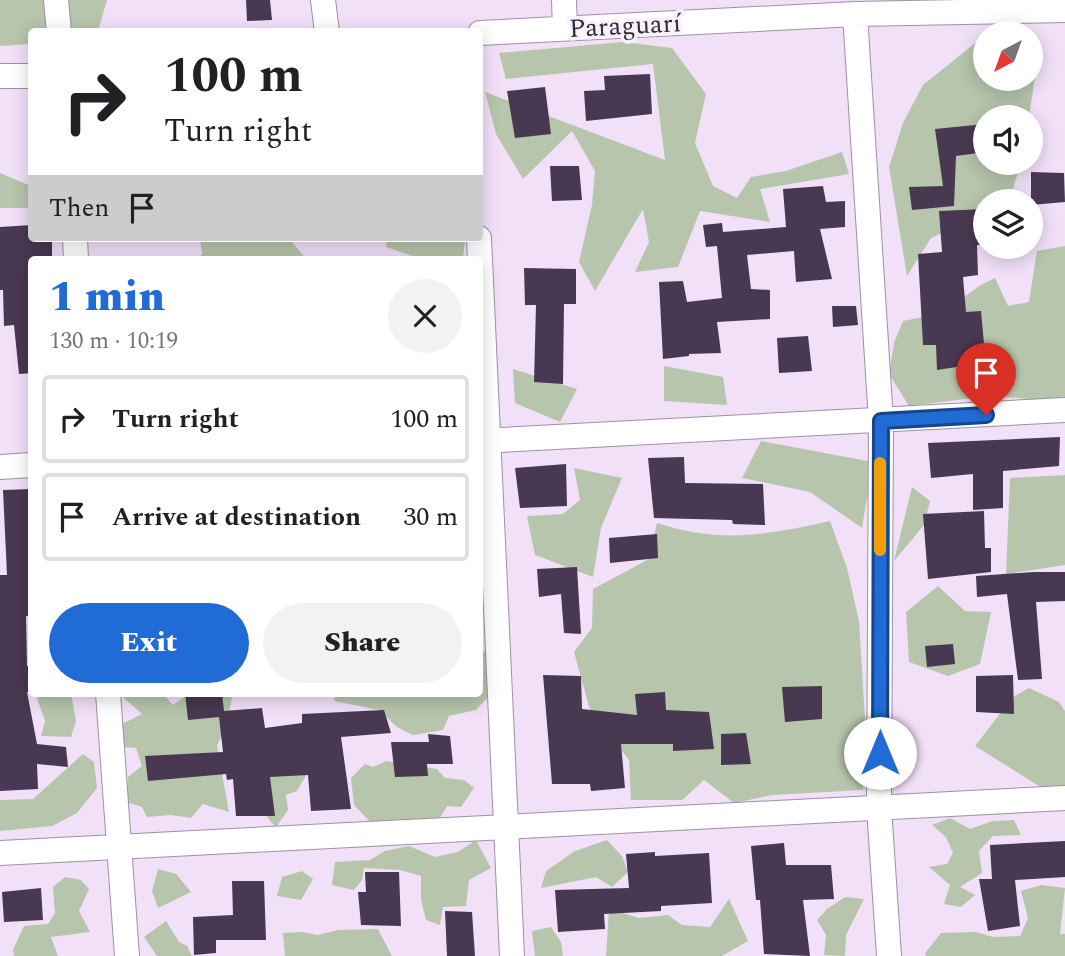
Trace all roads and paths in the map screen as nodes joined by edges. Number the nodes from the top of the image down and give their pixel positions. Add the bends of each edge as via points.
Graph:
1 (56, 0) edge
2 (323, 0) edge
3 (564, 0) edge
4 (826, 8) edge
5 (1065, 10) edge
6 (855, 14) junction
7 (59, 28) edge
8 (326, 28) edge
9 (565, 28) junction
10 (483, 33) edge
11 (0, 76) edge
12 (28, 76) edge
13 (483, 400) edge
14 (1065, 410) edge
15 (881, 421) junction
16 (484, 441) edge
17 (28, 465) edge
18 (0, 467) edge
19 (108, 697) edge
20 (1065, 798) edge
21 (879, 808) junction
22 (506, 827) junction
23 (119, 847) junction
24 (0, 853) edge
25 (127, 956) edge
26 (512, 956) edge
27 (889, 956) edge

1 - 7 street
2 - 8 street
3 - 9 street
4 - 6 street, Paraguarí
4 - 9 street, Paraguarí
5 - 6 street, Paraguarí
6 - 15 street
9 - 10 street, Paraguarí
11 - 12 street
13 - 16 street
14 - 15 street
15 - 16 street
15 - 21 street
16 - 22 street
17 - 18 street
19 - 23 street
20 - 21 street
21 - 22 street
21 - 27 street
22 - 23 street
22 - 26 street
23 - 24 street
23 - 25 street

